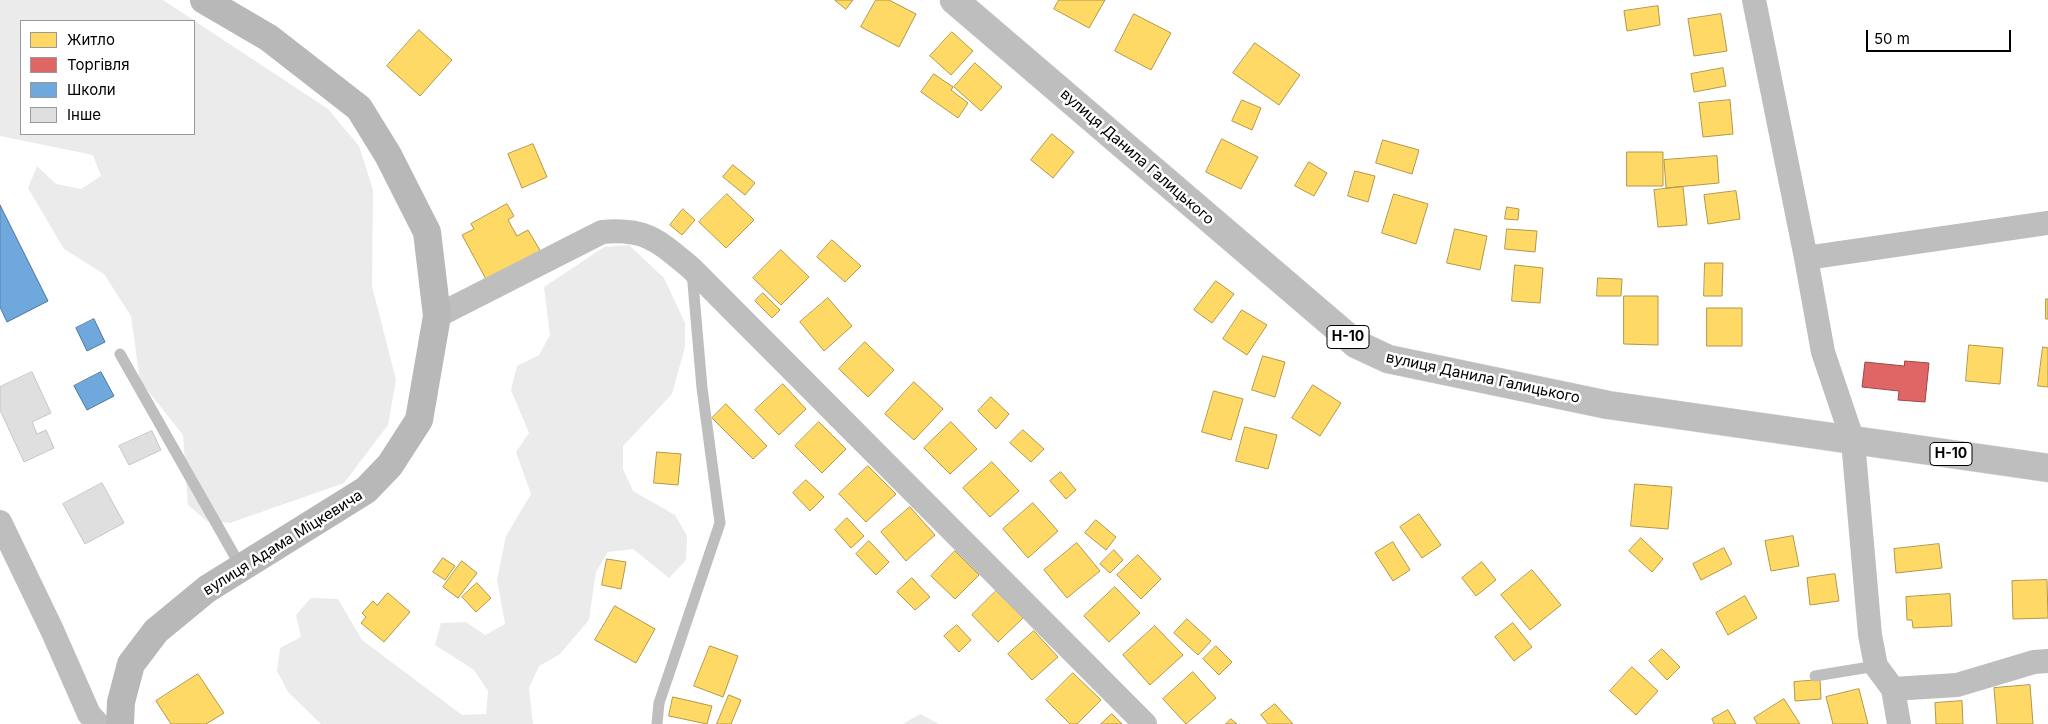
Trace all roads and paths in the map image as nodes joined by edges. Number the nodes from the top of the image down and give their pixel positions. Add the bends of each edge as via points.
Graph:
1 (204, 0) edge
2 (954, 0) edge
3 (1754, 0) edge
4 (2048, 223) edge
5 (1806, 258) junction
6 (691, 268) junction
7 (436, 316) junction
8 (120, 354) dead end
9 (1853, 441) junction
10 (2048, 468) edge
11 (0, 522) edge
12 (241, 567) junction
13 (2048, 661) edge
14 (1876, 666) junction
15 (1815, 676) dead end
16 (1892, 689) junction
17 (98, 724) edge
18 (120, 724) edge
19 (657, 724) edge
20 (1145, 724) edge
21 (1900, 724) edge

1 - 7 street, вулиця Адама Міцкевича via 269,38 359,108 388,155 427,232
2 - 9 main road, вулиця Данила Галицького / Н-10 via 1356,344 1388,359 1608,405
3 - 5 street
4 - 5 street
5 - 9 street via 1823,352
6 - 7 street via 653,238 625,230 602,232
6 - 19 lane via 702,388 720,523 659,703
6 - 20 street
7 - 12 street, вулиця Адама Міцкевича via 419,420 390,465 366,490
8 - 12 lane
9 - 10 main road, вулиця Данила Галицького / Н-10
9 - 14 street via 1870,635
11 - 17 street via 89,714
12 - 18 street, вулиця Адама Міцкевича via 207,589 156,631 131,664 121,702
13 - 16 street via 2034,662 1957,685
14 - 15 lane
14 - 16 street
16 - 21 street

